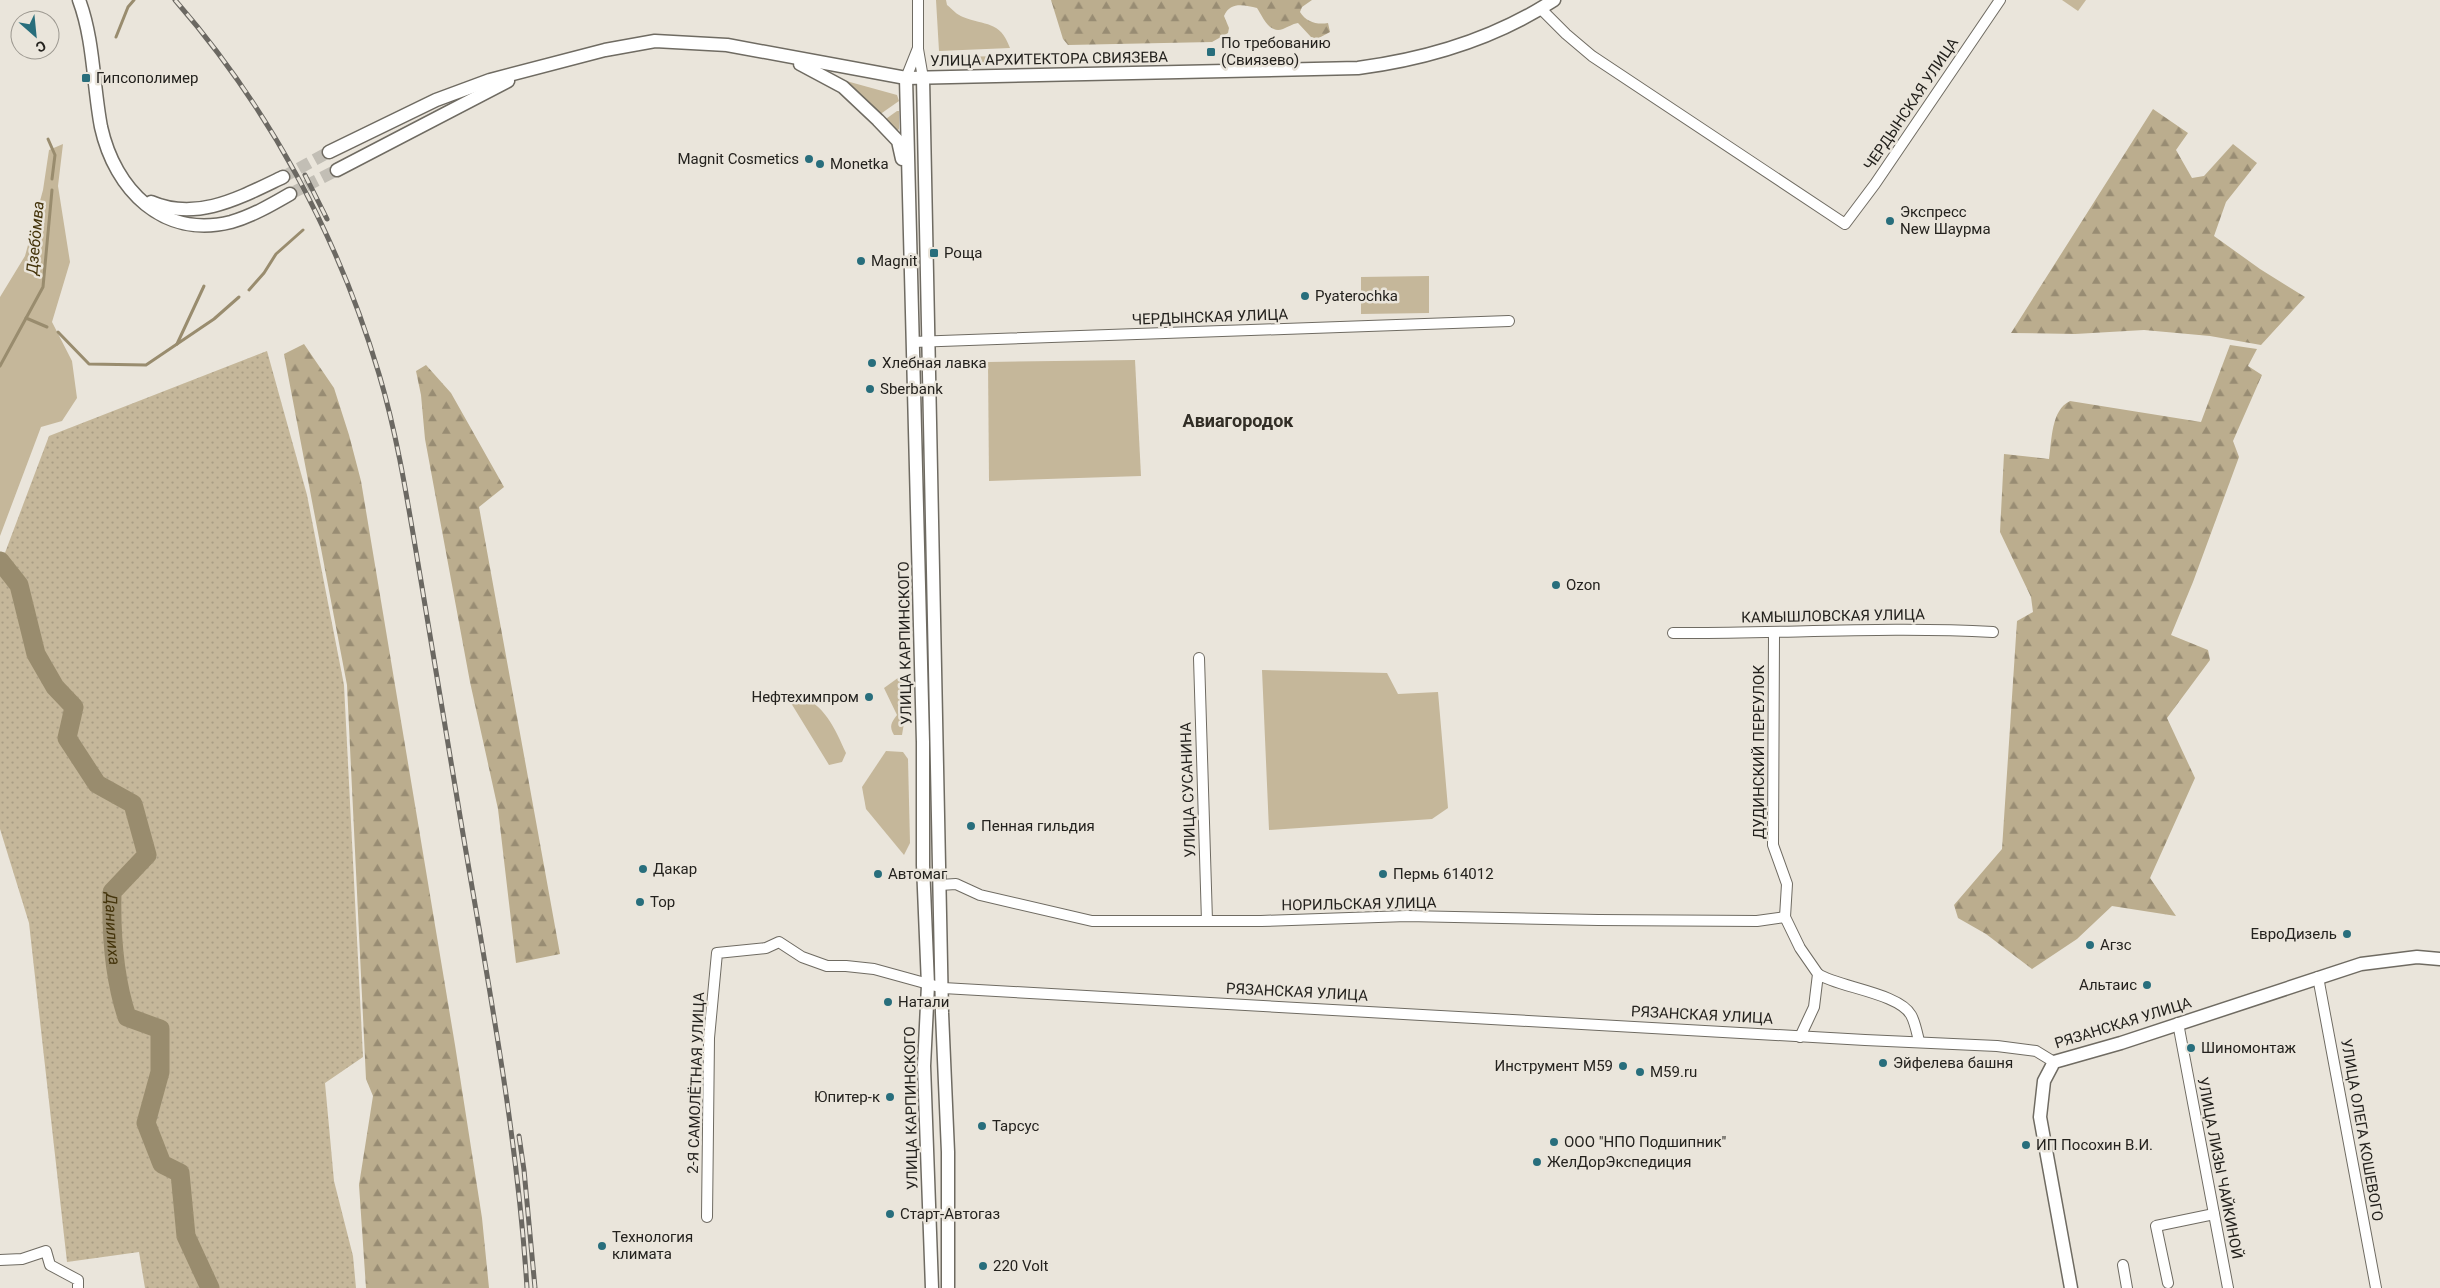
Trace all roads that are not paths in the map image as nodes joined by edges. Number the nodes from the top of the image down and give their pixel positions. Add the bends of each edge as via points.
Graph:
1 (79, 0) edge
2 (918, 0) edge
3 (1554, 0) edge
4 (2000, 0) edge
5 (1541, 9) junction
6 (918, 48) junction
7 (776, 55) junction
8 (537, 67) junction
9 (906, 78) junction
10 (923, 78) junction
11 (329, 152) tunnel mouth
12 (337, 170) tunnel mouth
13 (283, 177) tunnel mouth
14 (128, 187) junction
15 (290, 194) tunnel mouth
16 (909, 195) junction
17 (1509, 321) dead end
18 (913, 342) junction
19 (929, 342) junction
20 (920, 608) junction
21 (934, 609) junction
22 (1993, 632) dead end
23 (1673, 633) dead end
24 (1774, 634) junction
25 (921, 649) junction
26 (935, 650) junction
27 (1199, 658) dead end
28 (940, 885) junction
29 (1785, 917) junction
30 (1207, 921) junction
31 (779, 942) joint
32 (2440, 959) edge
33 (1818, 974) junction
34 (2318, 977) junction
35 (928, 985) junction
36 (943, 988) junction
37 (2178, 1023) junction
38 (1800, 1037) junction
39 (1920, 1041) junction
40 (2054, 1062) junction
41 (948, 1165) junction
42 (928, 1167) junction
43 (2214, 1214) junction
44 (707, 1217) dead end
45 (0, 1260) edge
46 (2123, 1265) dead end
47 (2168, 1283) dead end
48 (78, 1288) edge
49 (932, 1288) edge
50 (948, 1288) edge
51 (2071, 1288) edge
52 (2127, 1288) edge
53 (2228, 1288) edge
54 (2376, 1288) edge

1 - 14 main road via 89,37 108,153
2 - 6 street, УЛИЦА КАРПИНСКОГО
3 - 5 main road, УЛИЦА АРХИТЕКТОРА СВИЯЗЕВА
4 - 5 street, ЧЕРДЫНСКАЯ УЛИЦА via 1845,224 1592,56
5 - 10 main road, УЛИЦА АРХИТЕКТОРА СВИЯЗЕВА via 1421,58 1366,67
6 - 9 street, УЛИЦА КАРПИНСКОГО
6 - 10 street
7 - 8 main road, УЛИЦА АРХИТЕКТОРА СВИЯЗЕВА via 713,43 655,41
7 - 9 main road, УЛИЦА АРХИТЕКТОРА СВИЯЗЕВА
7 - 16 main road via 843,87 893,134 900,148
8 - 11 main road, УЛИЦА АРХИТЕКТОРА СВИЯЗЕВА via 457,92
8 - 12 main road, УЛИЦА АРХИТЕКТОРА СВИЯЗЕВА
9 - 10 main road, УЛИЦА АРХИТЕКТОРА СВИЯЗЕВА
9 - 16 main road, УЛИЦА КАРПИНСКОГО
10 - 19 main road, УЛИЦА КАРПИНСКОГО
13 - 14 main road via 224,204 190,210 162,206
14 - 15 main road via 147,206 168,218 207,225 242,218
16 - 18 main road, УЛИЦА КАРПИНСКОГО
17 - 19 street, ЧЕРДЫНСКАЯ УЛИЦА
18 - 19 street, ЧЕРДЫНСКАЯ УЛИЦА
18 - 20 main road, УЛИЦА КАРПИНСКОГО
19 - 21 main road, УЛИЦА КАРПИНСКОГО
20 - 21 main road via 924,612
20 - 25 main road, УЛИЦА КАРПИНСКОГО
21 - 26 main road, УЛИЦА КАРПИНСКОГО
22 - 24 street, КАМЫШЛОВСКАЯ УЛИЦА via 1945,629
23 - 24 street, КАМЫШЛОВСКАЯ УЛИЦА
24 - 29 street, ДУДИНСКИЙ ПЕРЕУЛОК via 1773,845 1788,884
25 - 26 main road via 928,643
25 - 35 main road, УЛИЦА КАРПИНСКОГО
26 - 28 main road, УЛИЦА КАРПИНСКОГО
27 - 30 street, УЛИЦА СУСАНИНА
28 - 30 street, НОРИЛЬСКАЯ УЛИЦА via 956,884 980,894 1092,921
28 - 36 main road, УЛИЦА КАРПИНСКОГО
29 - 30 street, НОРИЛЬСКАЯ УЛИЦА via 1757,921 1407,916
29 - 33 street via 1800,948
31 - 35 street, РЯЗАНСКАЯ УЛИЦА via 802,957 827,966 874,969
31 - 44 street, 2-Я САМОЛЁТНАЯ УЛИЦА via 766,948 717,953 709,1038
32 - 34 main road, РЯЗАНСКАЯ УЛИЦА via 2389,959
33 - 38 street via 1814,1007
33 - 39 street via 1891,1001 1911,1013
34 - 37 main road, РЯЗАНСКАЯ УЛИЦА
34 - 54 street, УЛИЦА ОЛЕГА КОШЕВОГО
35 - 36 street, РЯЗАНСКАЯ УЛИЦА
35 - 42 main road, УЛИЦА КАРПИНСКОГО via 924,1066
36 - 38 street, РЯЗАНСКАЯ УЛИЦА
36 - 41 main road, УЛИЦА КАРПИНСКОГО
37 - 40 main road, РЯЗАНСКАЯ УЛИЦА
37 - 43 street, УЛИЦА ЛИЗЫ ЧАЙКИНОЙ
38 - 39 street, РЯЗАНСКАЯ УЛИЦА
39 - 40 street, РЯЗАНСКАЯ УЛИЦА via 2036,1051
40 - 51 main road via 2044,1081 2040,1117
41 - 42 main road via 938,1154 932,1157
41 - 50 main road, УЛИЦА КАРПИНСКОГО
42 - 49 main road, УЛИЦА КАРПИНСКОГО
43 - 47 street via 2156,1226
43 - 53 street, УЛИЦА ЛИЗЫ ЧАЙКИНОЙ
45 - 48 street via 22,1259 46,1251 50,1265 78,1280
46 - 52 street

